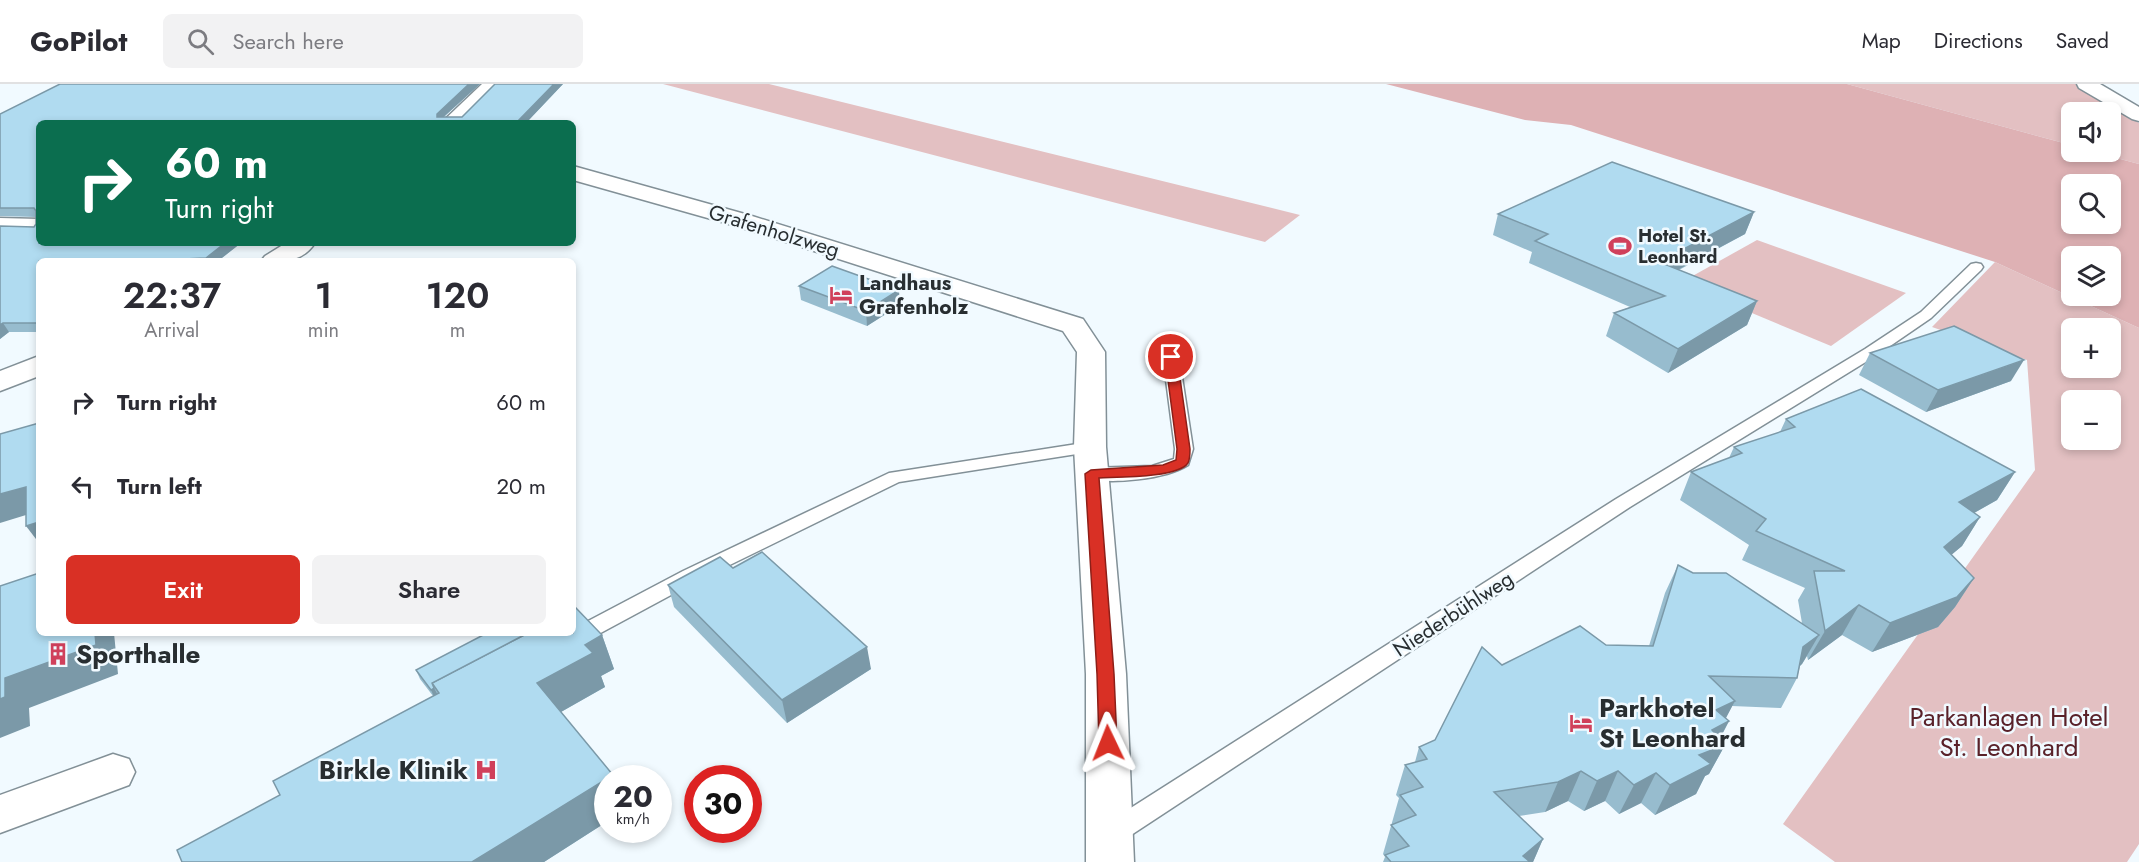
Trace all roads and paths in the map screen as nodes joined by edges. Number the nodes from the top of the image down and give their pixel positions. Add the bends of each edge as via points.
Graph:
1 (493, 84) edge
2 (2086, 84) edge
3 (2139, 115) edge
4 (454, 120) edge
5 (576, 174) edge
6 (0, 225) edge
7 (36, 226) edge
8 (298, 246) edge
9 (279, 258) edge
10 (1976, 267) dead end
11 (1171, 357) dead end
12 (36, 366) edge
13 (0, 382) edge
14 (1091, 461) junction
15 (553, 649) edge
16 (113, 772) dead end
17 (0, 814) edge
18 (1111, 848) edge

1 - 4 street
2 - 3 street
5 - 14 street, Grafenholzweg via 744,221 1073,325 1091,352
6 - 7 street
8 - 9 street
10 - 18 lane, Niederbühlweg via 1926,315 1623,503
11 - 14 lane via 1184,449 1182,461 1163,470
12 - 13 street
14 - 15 lane via 895,477 690,576
14 - 18 street, Grafenholzweg via 1106,674
16 - 17 street

